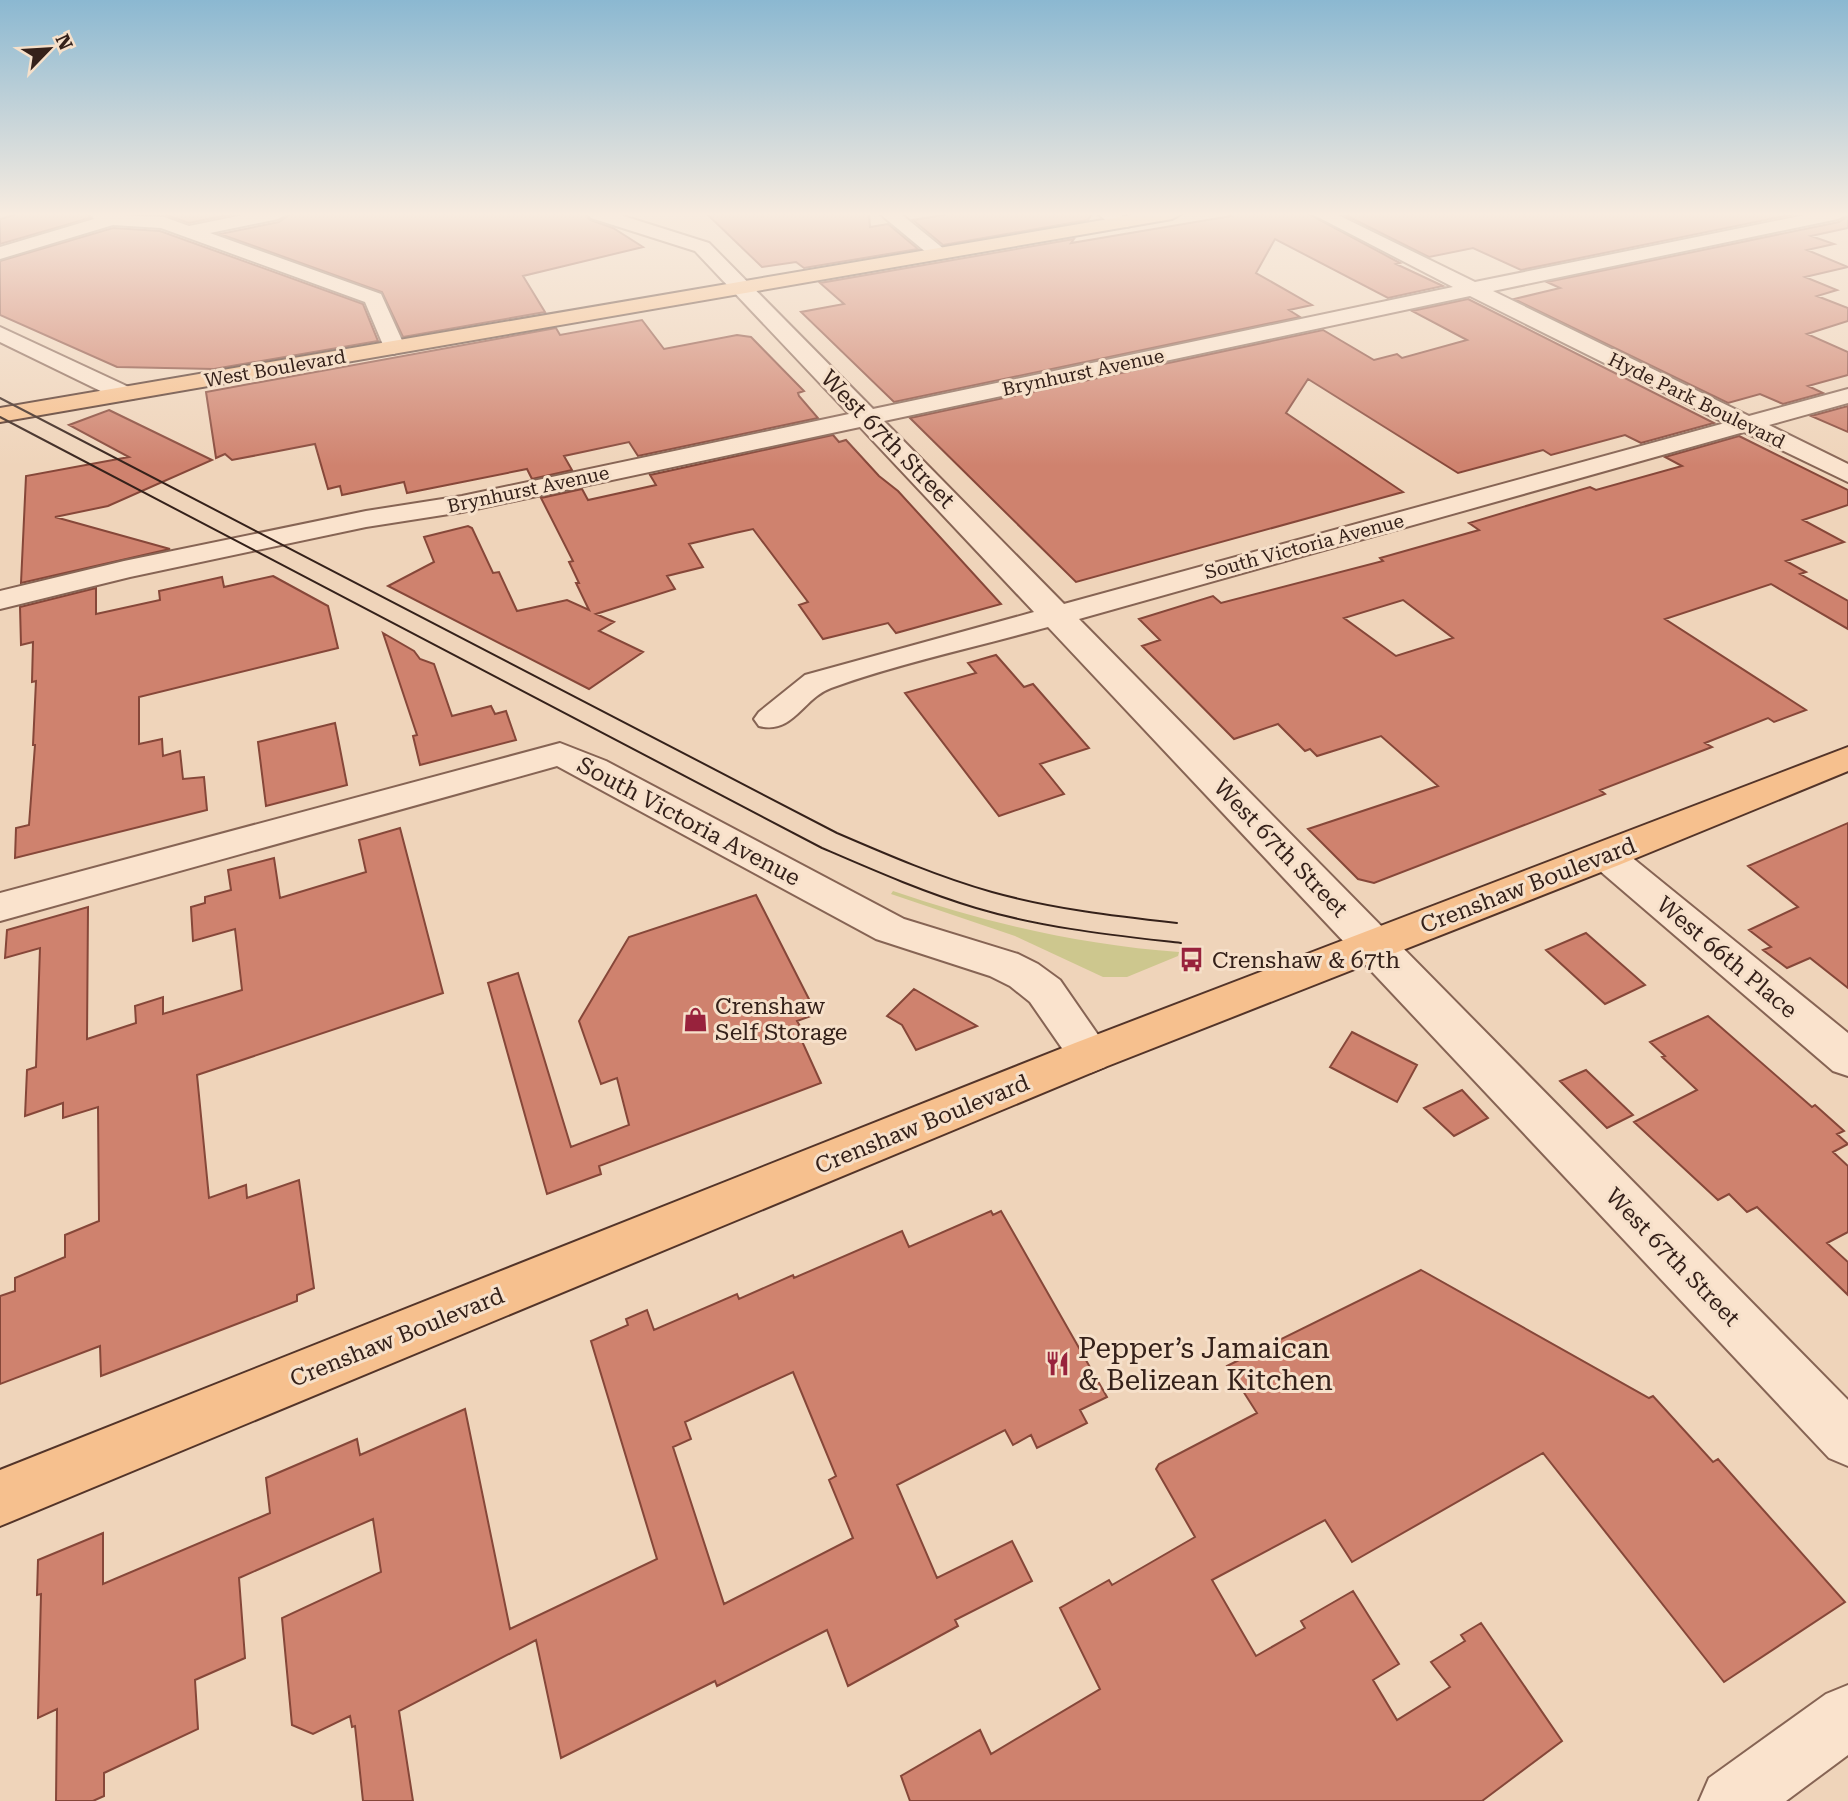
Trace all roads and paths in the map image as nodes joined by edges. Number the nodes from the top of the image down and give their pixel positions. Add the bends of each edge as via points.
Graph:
1 (371, 298) edge
2 (684, 298) edge
3 (753, 298) edge
4 (1430, 298) edge
5 (1490, 298) edge
6 (0, 334) edge
7 (394, 347) junction
8 (125, 394) junction
9 (1848, 396) edge
10 (0, 415) edge
11 (867, 418) junction
12 (1746, 424) junction
13 (1848, 474) edge
14 (0, 600) edge
15 (1057, 614) junction
16 (771, 719) dead end
17 (1848, 758) edge
18 (1606, 856) junction
19 (0, 907) edge
20 (1374, 945) junction
21 (1090, 1055) junction
22 (1848, 1058) edge
23 (1848, 1439) edge
24 (0, 1498) edge
25 (1848, 1716) edge
26 (1732, 1801) edge

1 - 7 street
2 - 7 main road, West Boulevard
3 - 11 street, West 67th Street
4 - 11 street, Brynhurst Avenue
5 - 12 street, Hyde Park Boulevard
6 - 8 street
7 - 8 main road, West Boulevard
8 - 10 main road, West Boulevard
9 - 12 street, South Victoria Avenue
11 - 14 street, Brynhurst Avenue via 122,580 85,582
11 - 15 street, West 67th Street
12 - 13 street, Hyde Park Boulevard
12 - 15 street, South Victoria Avenue
15 - 16 street, South Victoria Avenue via 816,682
15 - 20 street, West 67th Street
17 - 18 main road, Crenshaw Boulevard
18 - 20 main road, Crenshaw Boulevard
18 - 22 street, West 66th Place
19 - 21 street, South Victoria Avenue via 560,754 890,929 1024,975 1045,991
20 - 21 main road, Crenshaw Boulevard
20 - 23 street, West 67th Street
21 - 24 main road, Crenshaw Boulevard
25 - 26 street

